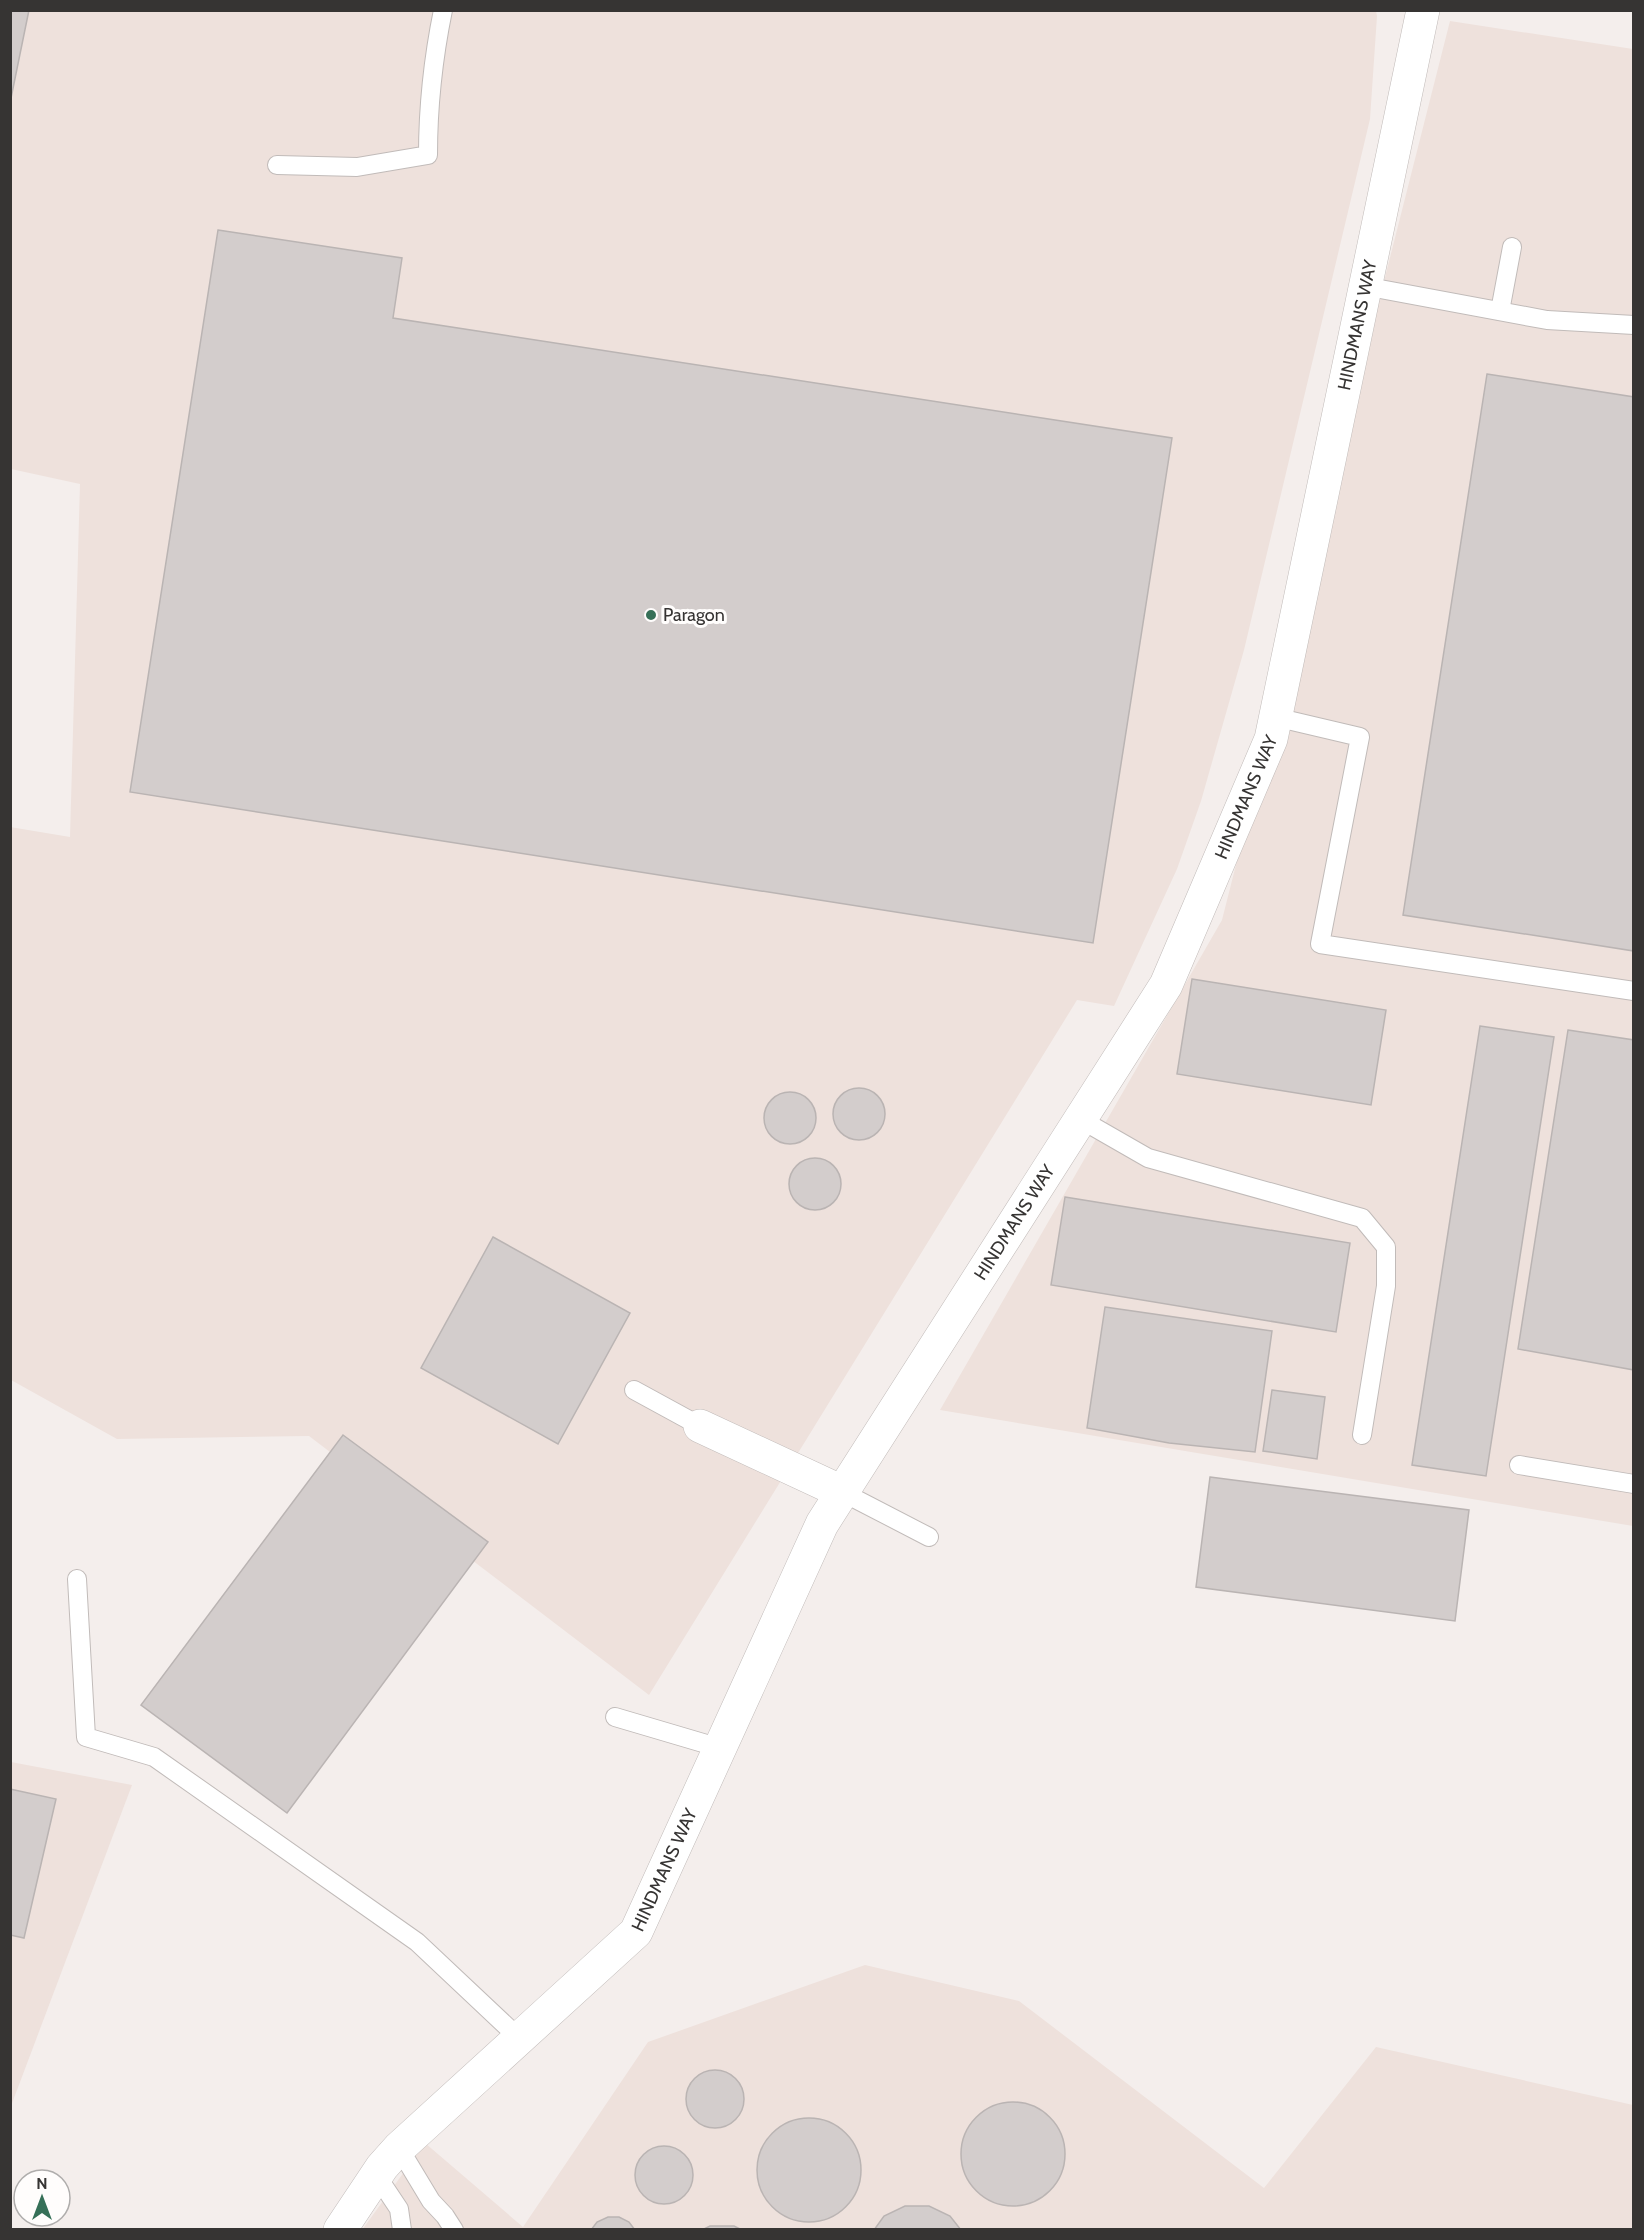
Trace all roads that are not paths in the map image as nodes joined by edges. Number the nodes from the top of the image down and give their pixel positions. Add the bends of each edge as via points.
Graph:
1 (442, 10) edge
2 (1423, 10) edge
3 (277, 165) dead end
4 (1512, 247) dead end
5 (1364, 286) junction
6 (1500, 311) junction
7 (1634, 324) edge
8 (1275, 717) junction
9 (1634, 991) edge
10 (1080, 1119) junction
11 (634, 1390) dead end
12 (700, 1426) joint
13 (1362, 1435) dead end
14 (1520, 1465) dead end
15 (1634, 1484) edge
16 (842, 1492) junction
17 (929, 1538) dead end
18 (77, 1579) dead end
19 (615, 1717) dead end
20 (720, 1748) junction
21 (519, 2038) junction
22 (399, 2148) junction
23 (377, 2176) junction
24 (340, 2229) edge
25 (402, 2229) edge
26 (454, 2229) edge

1 - 3 lane via 428,105 428,154 357,166
2 - 5 street, HINDMANS WAY
4 - 6 lane
5 - 6 lane
5 - 8 street, HINDMANS WAY
6 - 7 lane via 1547,320
8 - 9 lane via 1360,737 1320,944
8 - 10 street, HINDMANS WAY via 1271,739 1166,985
10 - 13 lane via 1148,1158 1362,1218 1386,1247 1386,1286
10 - 16 street, HINDMANS WAY
11 - 12 lane
12 - 16 street
14 - 15 lane
16 - 17 lane
16 - 20 street, HINDMANS WAY via 822,1524
18 - 21 lane via 86,1737 154,1757 417,1942
19 - 20 lane
20 - 21 street, HINDMANS WAY via 636,1932
21 - 22 street, HINDMANS WAY
22 - 23 street, HINDMANS WAY
22 - 26 lane via 431,2201
23 - 24 street, HINDMANS WAY
23 - 25 lane via 399,2209

